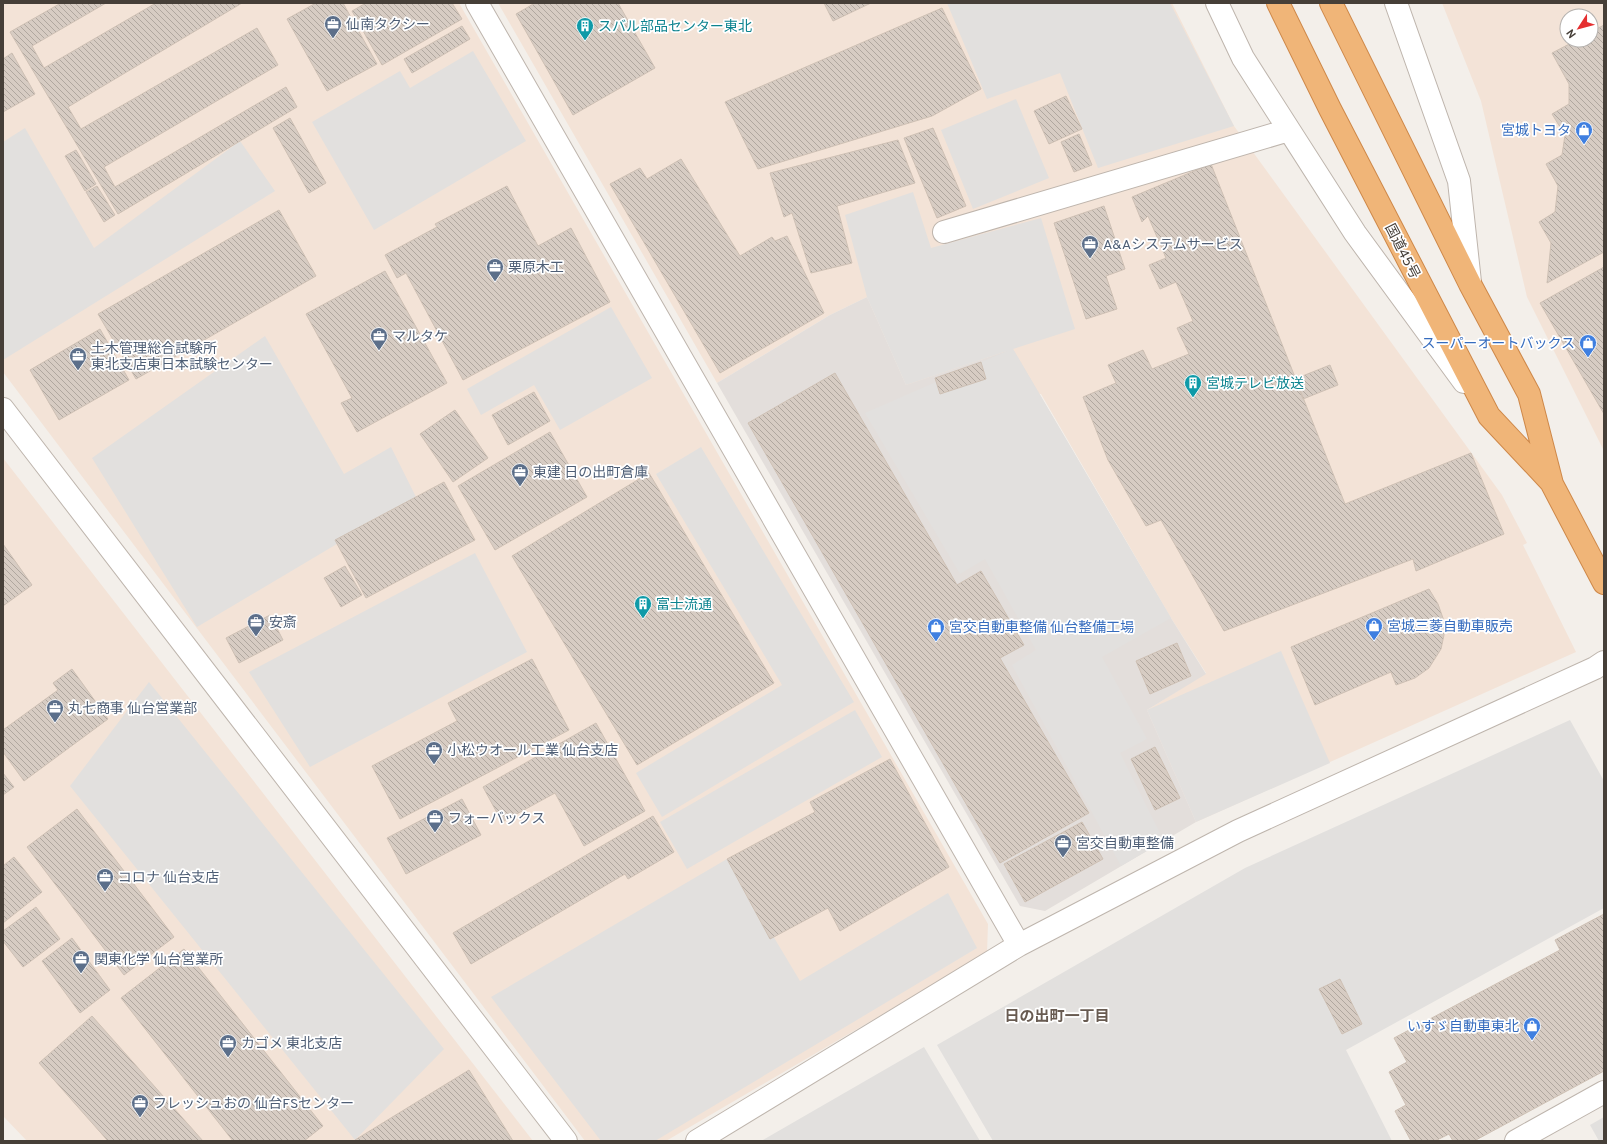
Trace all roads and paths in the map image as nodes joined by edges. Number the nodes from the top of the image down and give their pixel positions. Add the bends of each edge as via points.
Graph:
1 (477, 3) edge
2 (1218, 3) edge
3 (1278, 3) edge
4 (1331, 3) edge
5 (1396, 3) edge
6 (1289, 130) junction
7 (944, 232) dead end
8 (1470, 284) junction
9 (3, 408) edge
10 (1489, 416) junction
11 (1552, 484) junction
12 (1604, 583) edge
13 (1604, 662) edge
14 (1019, 946) junction
15 (1604, 1092) edge
16 (566, 1141) edge
17 (697, 1141) edge
18 (1516, 1141) edge

1 - 14 street
2 - 6 street via 1243,58
3 - 10 highway, 国道45号
4 - 8 highway, 国道45号
5 - 8 street via 1460,180
6 - 7 street
6 - 10 street via 1355,233
8 - 11 highway, 国道45号 via 1529,394
9 - 16 street
10 - 11 highway, 国道45号
11 - 12 highway, 国道45号
13 - 14 street via 1238,831
14 - 17 street
15 - 18 street

